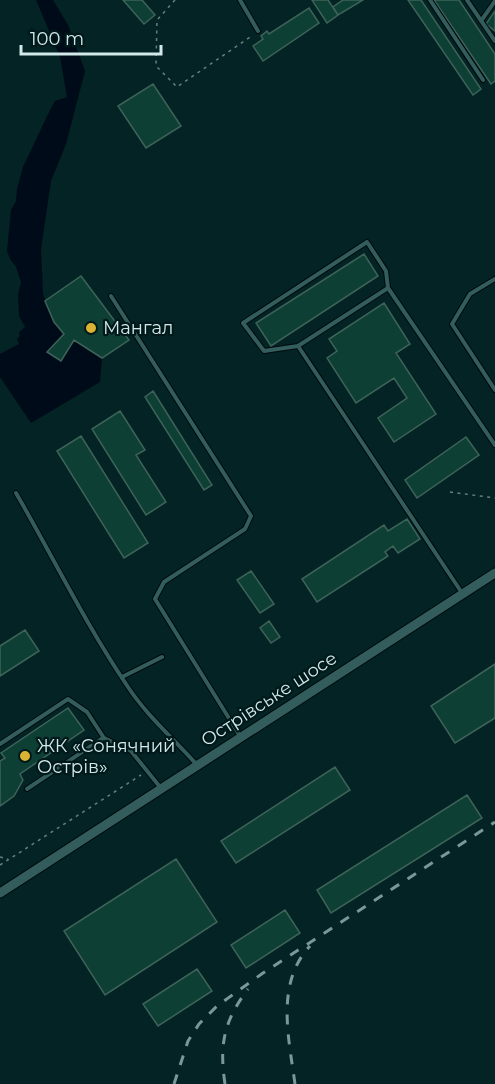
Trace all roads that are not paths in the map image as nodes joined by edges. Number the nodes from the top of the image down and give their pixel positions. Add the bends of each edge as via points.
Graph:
1 (240, 0) edge
2 (430, 0) edge
3 (467, 0) edge
4 (495, 1) edge
5 (481, 21) junction
6 (258, 31) road end
7 (495, 41) edge
8 (483, 80) dead end
9 (495, 279) edge
10 (388, 288) junction
11 (111, 296) dead end
12 (298, 346) junction
13 (495, 390) edge
14 (495, 445) edge
15 (16, 493) dead end
16 (495, 573) edge
17 (462, 594) junction
18 (162, 657) dead end
19 (122, 677) junction
20 (241, 737) junction
21 (104, 738) junction
22 (0, 744) edge
23 (197, 765) junction
24 (27, 789) dead end
25 (161, 789) junction
26 (0, 893) edge

1 - 6 lane
2 - 8 lane
3 - 5 lane
4 - 5 lane
5 - 7 lane
9 - 13 lane via 470,294 452,324
10 - 12 lane
10 - 12 lane via 386,271 367,242 243,323 264,351
10 - 14 lane
11 - 20 lane via 251,516 245,530 164,582 155,599
12 - 17 lane
15 - 19 lane
16 - 17 street, Острівське шосе
17 - 20 street, Острівське шосе
18 - 19 lane
19 - 23 lane via 149,716
20 - 23 street, Острівське шосе
21 - 22 lane via 87,712 68,699
21 - 24 lane
21 - 25 lane via 131,750
23 - 25 street, Острівське шосе
25 - 26 street, Острівське шосе

